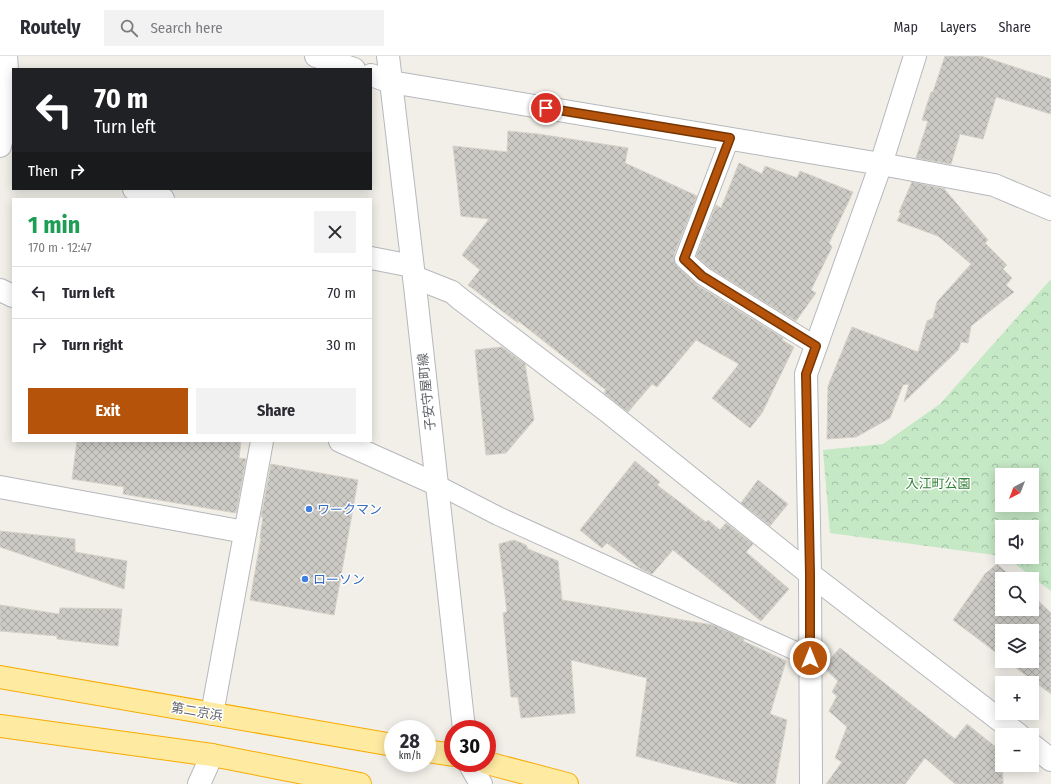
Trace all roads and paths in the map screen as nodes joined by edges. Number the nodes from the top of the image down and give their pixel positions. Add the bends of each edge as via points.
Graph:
1 (6, 56) edge
2 (316, 56) edge
3 (388, 56) edge
4 (915, 56) edge
5 (351, 68) edge
6 (381, 78) edge
7 (730, 138) junction
8 (5, 146) edge
9 (881, 164) junction
10 (137, 190) edge
11 (160, 198) edge
12 (1051, 209) edge
13 (372, 258) edge
14 (413, 272) junction
15 (0, 290) edge
16 (12, 296) edge
17 (816, 346) junction
18 (262, 442) edge
19 (342, 442) edge
20 (436, 484) junction
21 (0, 487) edge
22 (245, 532) junction
23 (810, 574) junction
24 (810, 658) junction
25 (0, 677) edge
26 (212, 714) junction
27 (463, 720) edge
28 (0, 726) edge
29 (1010, 728) edge
30 (384, 743) edge
31 (1039, 751) edge
32 (212, 755) junction
33 (1051, 760) edge
34 (496, 765) edge
35 (475, 772) edge
36 (199, 784) edge
37 (360, 784) edge
38 (481, 784) edge
39 (567, 784) edge
40 (811, 784) edge

1 - 8 street via 8,70
2 - 5 street
3 - 6 street, 子安守屋町線
4 - 9 street
6 - 7 street
6 - 14 street, 子安守屋町線
7 - 9 street
7 - 17 lane via 684,259 702,276
9 - 12 street via 994,185
9 - 17 street
10 - 11 street
13 - 14 street
14 - 20 street, 子安守屋町線
14 - 23 street via 452,292 607,411
15 - 16 street
17 - 23 street via 806,374
18 - 22 street
19 - 20 street
20 - 24 lane via 498,516
20 - 27 street, 子安守屋町線
21 - 22 street
22 - 26 street
23 - 24 street
23 - 29 street
24 - 40 street
25 - 26 highway, 第二京浜
26 - 30 highway, 第二京浜
28 - 32 highway
31 - 33 street
32 - 36 street
32 - 37 highway
34 - 39 highway
35 - 38 street

